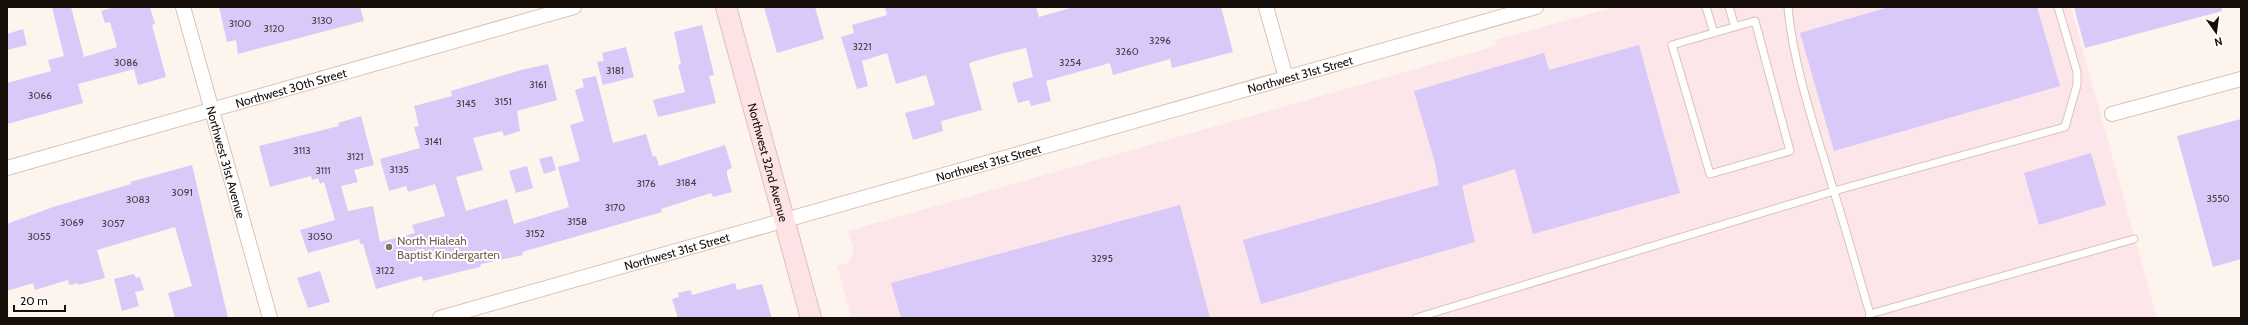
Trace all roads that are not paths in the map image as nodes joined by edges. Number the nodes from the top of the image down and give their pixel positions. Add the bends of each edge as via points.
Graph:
1 (183, 7) edge
2 (574, 7) edge
3 (726, 7) edge
4 (1266, 7) edge
5 (1536, 7) edge
6 (1706, 7) edge
7 (1729, 7) edge
8 (1789, 7) edge
9 (2058, 7) edge
10 (1735, 27) junction
11 (1714, 33) junction
12 (1286, 78) junction
13 (2241, 79) edge
14 (212, 109) junction
15 (2112, 114) dead end
16 (7, 168) edge
17 (1834, 191) junction
18 (784, 220) junction
19 (2134, 239) dead end
20 (1870, 316) edge
21 (270, 318) edge
22 (440, 318) edge
23 (811, 318) edge
24 (1416, 318) edge

1 - 14 street, Northwest 31st Avenue
2 - 14 street, Northwest 30th Street
3 - 18 main road, Northwest 32nd Avenue
4 - 12 street
5 - 12 street, Northwest 31st Street
6 - 11 lane
7 - 10 lane
8 - 17 lane via 1792,46
9 - 17 lane via 2077,72 2077,85 2065,127
10 - 11 lane
10 - 11 lane via 1754,21 1790,151 1710,174 1672,45
12 - 18 street, Northwest 31st Street
13 - 15 street
14 - 16 street, Northwest 30th Street
14 - 21 street, Northwest 31st Avenue
17 - 20 lane
17 - 24 lane
18 - 22 street, Northwest 31st Street
18 - 23 main road, Northwest 32nd Avenue
19 - 20 lane

